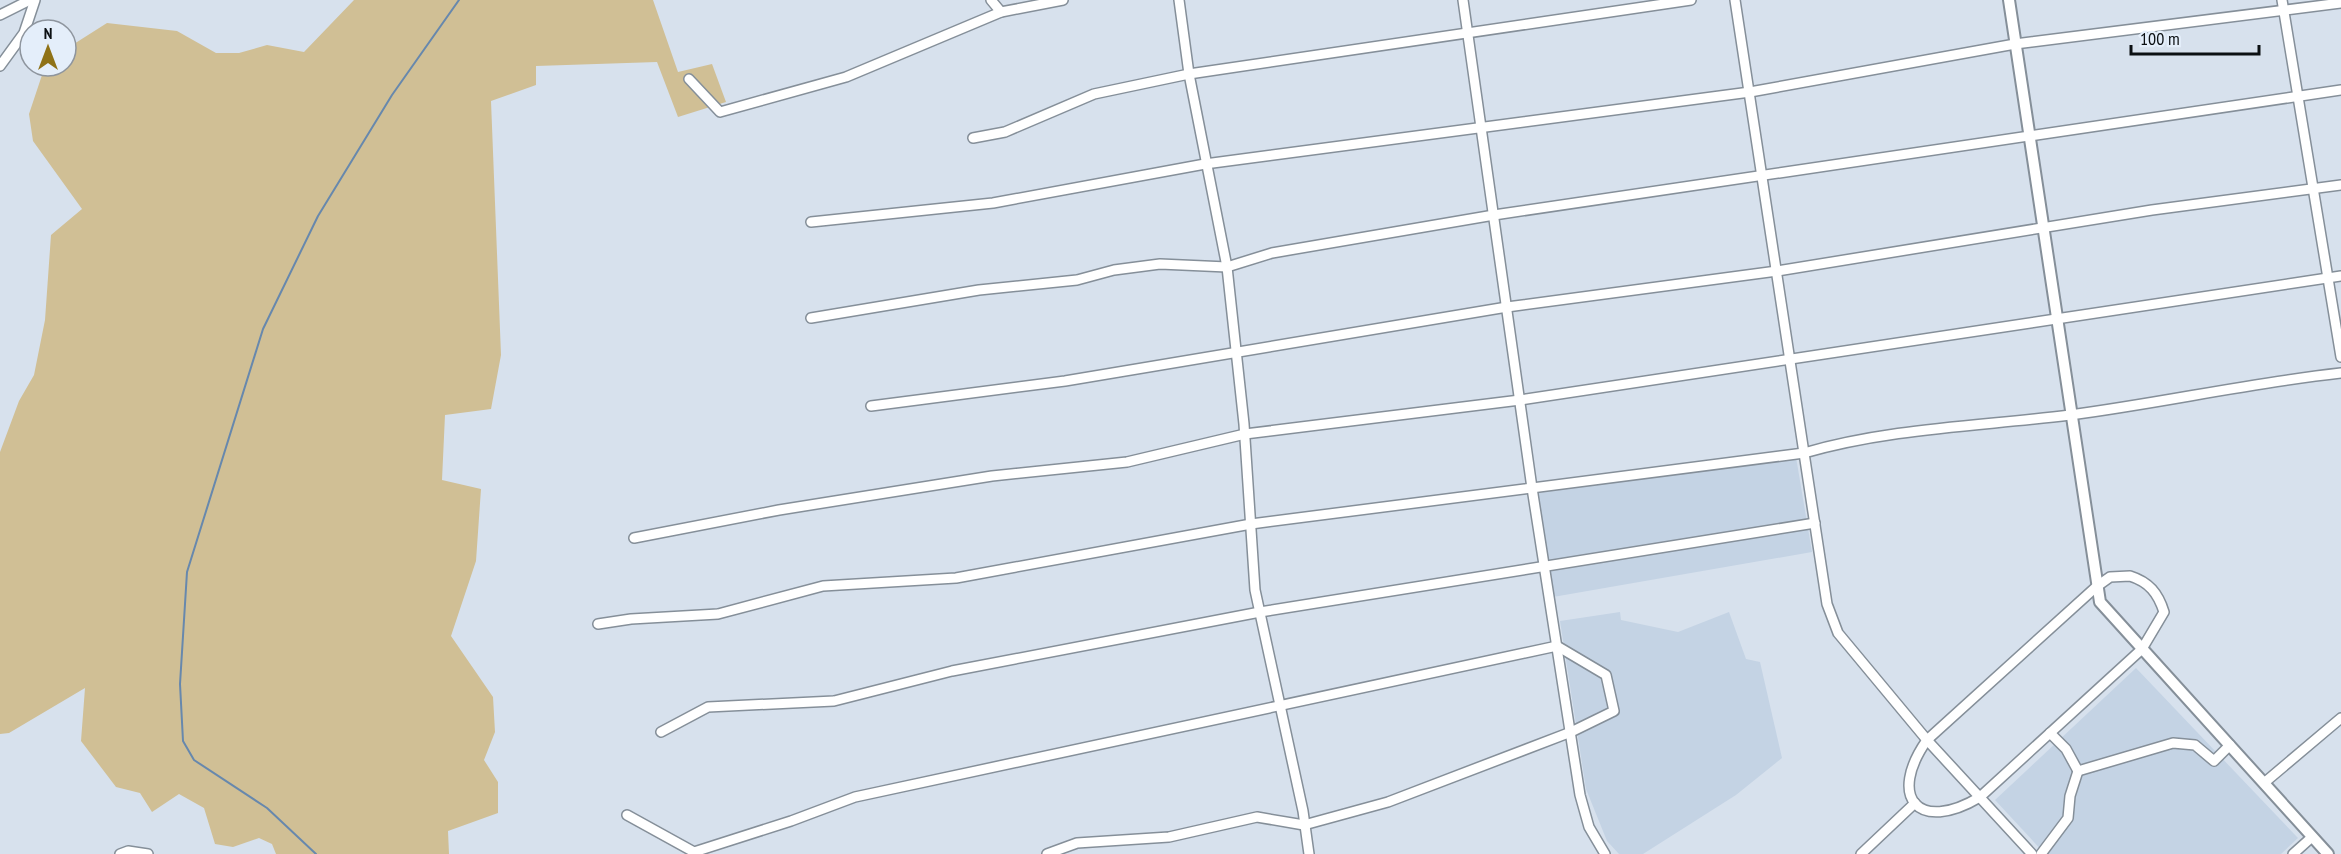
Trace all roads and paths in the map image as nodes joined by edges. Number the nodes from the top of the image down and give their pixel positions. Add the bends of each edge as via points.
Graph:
1 (30, 0) edge
2 (35, 0) edge
3 (991, 0) edge
4 (1063, 0) edge
5 (1179, 0) edge
6 (1463, 0) edge
7 (1691, 0) edge
8 (1735, 0) edge
9 (2009, 0) edge
10 (2282, 0) edge
11 (2341, 3) edge
12 (2284, 11) junction
13 (1001, 12) junction
14 (0, 15) edge
15 (1469, 34) junction
16 (2015, 44) junction
17 (0, 66) edge
18 (1189, 74) junction
19 (689, 79) dead end
20 (2341, 90) edge
21 (1749, 92) junction
22 (2298, 97) junction
23 (1482, 125) junction
24 (973, 138) dead end
25 (2029, 138) junction
26 (1205, 164) junction
27 (1762, 176) junction
28 (2341, 185) edge
29 (2315, 190) junction
30 (1494, 215) junction
31 (811, 222) dead end
32 (2043, 227) junction
33 (1227, 267) junction
34 (1777, 271) junction
35 (2341, 276) edge
36 (2327, 278) junction
37 (1507, 307) junction
38 (811, 318) dead end
39 (2056, 320) junction
40 (1236, 351) junction
41 (2341, 357) edge
42 (1790, 358) junction
43 (2341, 373) edge
44 (1520, 400) junction
45 (871, 406) dead end
46 (2070, 415) junction
47 (1245, 434) junction
48 (1804, 453) junction
49 (1532, 489) junction
50 (1815, 523) junction
51 (1251, 524) junction
52 (634, 538) dead end
53 (1545, 567) junction
54 (2096, 587) junction
55 (1260, 612) junction
56 (598, 624) dead end
57 (1557, 645) junction
58 (2142, 649) junction
59 (1280, 704) junction
60 (2341, 718) edge
61 (661, 732) dead end
62 (1570, 732) junction
63 (2050, 733) junction
64 (1927, 740) junction
65 (2230, 745) junction
66 (2078, 771) junction
67 (2264, 783) junction
68 (1980, 798) junction
69 (1915, 803) junction
70 (627, 815) dead end
71 (1305, 825) junction
72 (2313, 837) junction
73 (120, 854) edge
74 (148, 854) edge
75 (1047, 854) edge
76 (1309, 854) edge
77 (1605, 854) edge
78 (1861, 854) edge
79 (2032, 854) edge
80 (2041, 854) edge
81 (2294, 854) edge
82 (2328, 854) edge

1 - 14 street
2 - 17 street via 24,33
3 - 13 street
4 - 13 street
5 - 18 street
6 - 15 street
7 - 15 street
8 - 21 street
9 - 16 street
10 - 12 street
11 - 12 street
12 - 16 street
12 - 22 street
13 - 19 street via 846,77 720,112
15 - 18 street
15 - 23 street
16 - 21 street
16 - 25 street
18 - 24 street via 1094,94 1005,132
18 - 26 street
20 - 22 street
21 - 23 street
21 - 27 street
22 - 25 street
22 - 29 street
23 - 26 street
23 - 30 street
25 - 27 street
25 - 32 street
26 - 31 street via 993,203
26 - 33 street
27 - 30 street
27 - 34 street
28 - 29 street
29 - 32 street
29 - 36 street
30 - 33 street via 1272,253
30 - 37 street
32 - 34 street
32 - 39 street
33 - 38 street via 1148,266 1114,270 1077,280 979,290
33 - 40 street
34 - 37 street
34 - 42 street
35 - 36 street
36 - 39 street
36 - 41 street
37 - 40 street
37 - 44 street
39 - 42 street
39 - 46 street
40 - 45 street via 1065,381
40 - 47 street
42 - 44 street
42 - 48 street
43 - 46 street via 2249,384
44 - 47 street
44 - 49 street
46 - 48 street via 1967,424 1834,444
46 - 54 street
47 - 51 street
47 - 52 street via 1127,462 992,476
48 - 49 street
48 - 50 street
49 - 51 street via 1486,491
49 - 53 street
50 - 53 street
50 - 64 street via 1827,604 1838,633
51 - 55 street
51 - 56 street via 956,578 823,586 717,614
53 - 55 street
53 - 57 street
54 - 58 street via 2100,602
54 - 58 street via 2110,577 2130,576 2146,581 2164,612
54 - 64 street
55 - 59 street
55 - 61 street via 952,671 834,701 708,707
57 - 59 street
57 - 62 street
57 - 62 street via 1606,675 1614,711
58 - 63 street
58 - 65 street
59 - 70 street via 855,798 693,852
59 - 71 street
60 - 67 street
62 - 71 street via 1388,802
62 - 77 street via 1589,827
63 - 66 street via 2066,749
63 - 68 street
64 - 68 street
64 - 69 street via 1914,759 1909,782
65 - 66 street via 2214,761 2195,745 2173,743
65 - 67 street
66 - 80 street via 2068,818
67 - 72 street
68 - 69 street via 1941,814 1926,811
68 - 79 street
69 - 78 street
71 - 75 street via 1257,817 1169,837 1077,843
71 - 76 street
72 - 81 street
72 - 82 street
73 - 74 street

